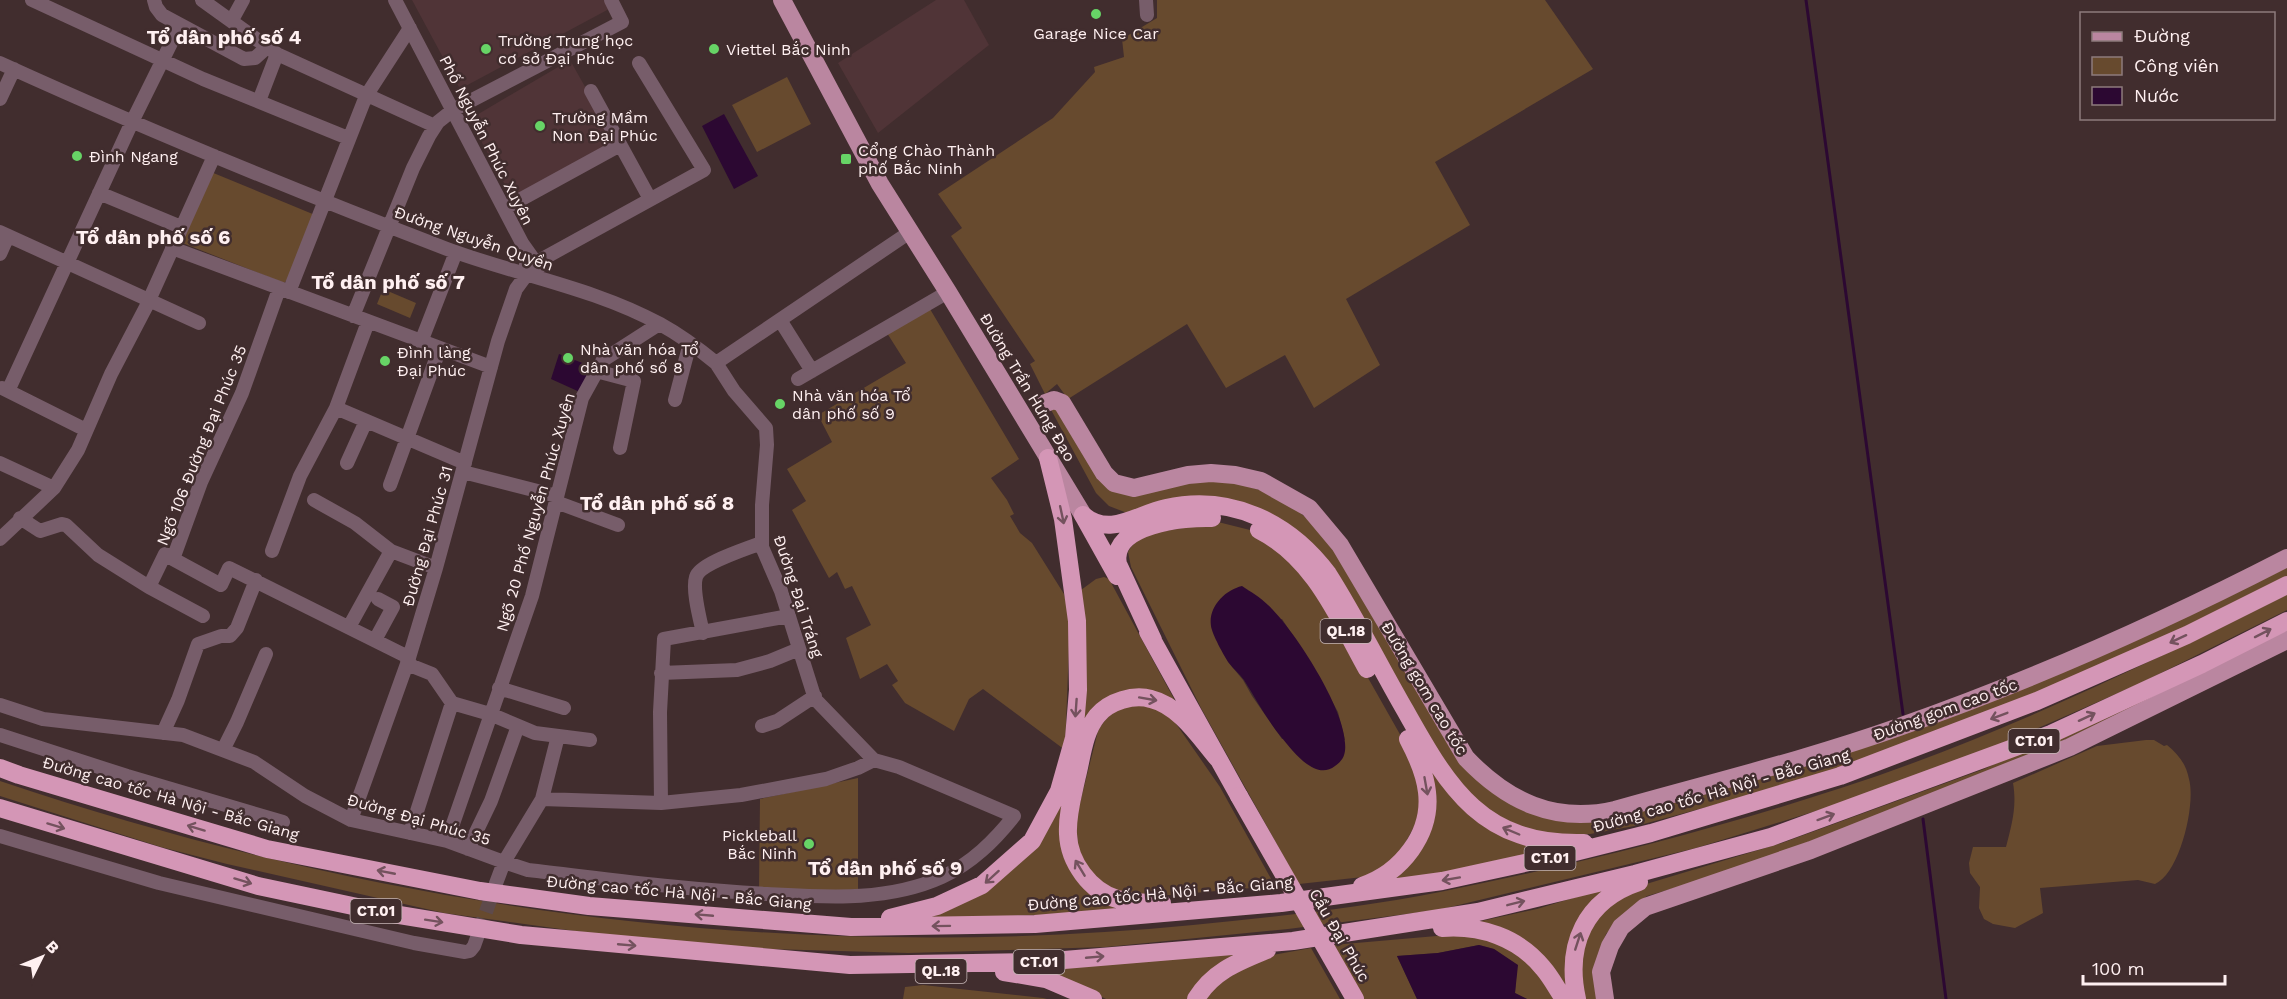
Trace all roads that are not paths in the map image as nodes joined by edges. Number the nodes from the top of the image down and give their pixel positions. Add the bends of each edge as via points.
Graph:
1 (32, 0) edge
2 (154, 0) edge
3 (243, 0) edge
4 (396, 0) edge
5 (610, 0) edge
6 (782, 0) edge
7 (1146, 0) edge
8 (207, 1) edge
9 (1147, 15) dead end
10 (232, 20) junction
11 (180, 25) junction
12 (410, 28) junction
13 (272, 51) junction
14 (163, 61) junction
15 (0, 63) edge
16 (639, 63) dead end
17 (14, 69) junction
18 (591, 91) dead end
19 (366, 96) junction
20 (0, 99) edge
21 (259, 101) junction
22 (453, 110) junction
23 (132, 122) junction
24 (435, 126) junction
25 (348, 138) junction
26 (620, 145) junction
27 (214, 156) junction
28 (99, 193) junction
29 (650, 199) junction
30 (325, 203) junction
31 (505, 208) junction
32 (181, 227) junction
33 (390, 227) junction
34 (910, 232) junction
35 (4, 234) edge
36 (172, 248) junction
37 (456, 252) junction
38 (0, 254) edge
39 (68, 263) junction
40 (530, 268) junction
41 (284, 291) junction
42 (948, 292) junction
43 (148, 302) junction
44 (353, 316) junction
45 (780, 320) junction
46 (368, 322) junction
47 (199, 323) dead end
48 (659, 324) junction
49 (421, 342) junction
50 (690, 343) junction
51 (440, 348) junction
52 (716, 363) junction
53 (491, 367) junction
54 (596, 371) junction
55 (812, 371) junction
56 (798, 379) dead end
57 (4, 389) edge
58 (675, 400) dead end
59 (1042, 404) dead end
60 (336, 408) junction
61 (366, 421) junction
62 (86, 430) junction
63 (407, 439) junction
64 (620, 448) dead end
65 (1048, 458) junction
66 (0, 463) edge
67 (346, 463) dead end
68 (464, 467) junction
69 (390, 484) dead end
70 (54, 488) junction
71 (556, 499) junction
72 (314, 500) dead end
73 (1083, 515) junction
74 (20, 518) junction
75 (618, 525) dead end
76 (0, 539) edge
77 (761, 543) junction
78 (272, 551) dead end
79 (391, 551) junction
80 (2287, 558) edge
81 (173, 559) junction
82 (436, 568) junction
83 (256, 580) junction
84 (2287, 585) edge
85 (149, 587) junction
86 (378, 599) dead end
87 (203, 616) dead end
88 (789, 616) junction
89 (2287, 621) edge
90 (349, 627) junction
91 (703, 633) junction
92 (2287, 639) edge
93 (375, 640) junction
94 (1153, 640) junction
95 (799, 649) junction
96 (266, 654) dead end
97 (408, 661) junction
98 (661, 673) junction
99 (499, 688) junction
100 (814, 696) junction
101 (452, 703) junction
102 (0, 705) edge
103 (564, 708) dead end
104 (490, 714) junction
105 (518, 726) junction
106 (762, 726) dead end
107 (163, 733) junction
108 (0, 735) edge
109 (558, 736) junction
110 (590, 740) dead end
111 (223, 750) junction
112 (1218, 759) junction
113 (873, 760) junction
114 (0, 768) edge
115 (1812, 785) junction
116 (1239, 796) joint
117 (542, 799) junction
118 (661, 803) junction
119 (0, 808) edge
120 (351, 820) junction
121 (283, 822) dead end
122 (410, 833) junction
123 (0, 836) edge
124 (1771, 837) junction
125 (447, 841) junction
126 (468, 849) junction
127 (504, 862) junction
128 (495, 886) tunnel mouth
129 (1281, 903) junction
130 (1251, 906) junction
131 (762, 920) junction
132 (479, 932) tunnel mouth
133 (1335, 936) junction
134 (1293, 942) junction
135 (784, 961) junction
136 (1094, 999) edge
137 (1196, 999) edge
138 (1354, 999) edge
139 (1563, 999) edge
140 (1577, 999) edge
141 (1605, 999) edge

1 - 14 street
2 - 11 street via 158,11
3 - 10 street
4 - 12 street, Phố Nguyễn Phúc Xuyên
5 - 22 street via 622,22
6 - 34 main road, Đường Trần Hưng Đạo via 872,170
7 - 9 street
8 - 10 street
10 - 13 street
11 - 13 street via 244,59
11 - 14 street
12 - 19 street, Ngõ 106 Đường Đại Phúc 35
12 - 22 street, Phố Nguyễn Phúc Xuyên
13 - 19 street
13 - 21 street
14 - 21 street
14 - 23 street
15 - 17 street, Đường Nguyễn Quyền
16 - 29 street via 704,170
17 - 20 street
17 - 23 street, Đường Nguyễn Quyền
18 - 26 street
19 - 24 street
19 - 25 street, Ngõ 106 Đường Đại Phúc 35
21 - 25 street
22 - 24 street
22 - 31 street, Phố Nguyễn Phúc Xuyên
23 - 27 street, Đường Nguyễn Quyền
23 - 28 street
24 - 33 street via 413,168
25 - 30 street, Ngõ 106 Đường Đại Phúc 35
26 - 29 street
26 - 31 street
27 - 30 street, Đường Nguyễn Quyền
27 - 32 street
28 - 32 street
28 - 39 street
29 - 40 street
30 - 33 street, Đường Nguyễn Quyền
30 - 41 street, Ngõ 106 Đường Đại Phúc 35
31 - 40 street, Phố Nguyễn Phúc Xuyên
32 - 36 street
33 - 37 street, Đường Nguyễn Quyền
33 - 44 street
34 - 42 main road, Đường Trần Hưng Đạo
34 - 45 street
35 - 38 street
35 - 39 street
36 - 41 street
36 - 43 street
37 - 40 street, Đường Nguyễn Quyền via 506,268
37 - 49 street
39 - 43 street
39 - 57 street
40 - 48 street, Đường Nguyễn Quyền via 562,286
40 - 53 street, Đường Đại Phúc 31 via 516,289
41 - 44 street
41 - 81 street, Ngõ 106 Đường Đại Phúc 35 via 201,482
42 - 55 street
42 - 65 main road, Đường Trần Hưng Đạo
43 - 47 street
43 - 62 street
44 - 46 street
45 - 52 street
45 - 55 street
46 - 49 street
46 - 60 street
48 - 50 street, Đường Nguyễn Quyền
48 - 54 street, Ngõ 20 Phố Nguyễn Phúc Xuyên via 603,360
49 - 51 street
50 - 52 street, Đường Nguyễn Quyền
50 - 58 street
51 - 53 street
51 - 63 street
52 - 77 street, Đường Đại Tráng via 766,428
53 - 68 street, Đường Đại Phúc 31
54 - 64 street via 634,381
54 - 71 street, Ngõ 20 Phố Nguyễn Phúc Xuyên via 582,398
55 - 56 street
57 - 62 street
59 - 80 main road, Đường gom cao tốc via 1054,400 1062,403 1104,473 1121,486 1143,487 1188,475 1235,475 1261,481 1309,508 1340,545 1466,758 1514,798 1566,814 1615,810 1898,728 2049,671
60 - 61 street
60 - 78 street via 300,476
61 - 63 street
61 - 67 street
62 - 70 street
63 - 68 street
63 - 69 street
65 - 73 main road, Đường Trần Hưng Đạo
65 -> 131 highway via 1073,585 1078,690 1074,738 1059,791 1032,840 982,885 937,906 883,920
66 - 70 street
68 - 71 street
68 - 82 street, Đường Đại Phúc 31
70 - 74 street
71 - 75 street
71 - 99 street, Ngõ 20 Phố Nguyễn Phúc Xuyên via 531,596
72 - 79 street
73 - 94 highway, Đường Trần Hưng Đạo
115 -> 73 highway via 1772,792 1589,842 1548,842 1515,833 1477,811 1444,776 1333,582 1296,538 1257,516 1225,507 1178,506 1116,525
74 - 76 street
74 - 85 street via 40,531 66,525 98,555
77 - 88 street, Đường Đại Tráng
77 - 91 street via 712,563 696,576
79 - 82 street
79 - 90 street
81 - 83 street via 221,585 229,568
81 - 85 street, Ngõ 106 Đường Đại Phúc 35 via 165,554
82 - 97 street, Đường Đại Phúc 31
83 - 90 street
83 - 107 street via 230,636 198,644
84 -> 115 highway, Đường cao tốc Hà Nội - Bắc Giang / CT.01 via 2077,685
85 - 87 street
86 - 93 street via 393,607
88 - 91 street
88 - 95 street, Đường Đại Tráng
124 -> 89 highway, CT.01 via 2051,734
90 - 93 street
91 - 98 street via 664,639
92 - 141 main road via 2081,742 1811,850 1645,907 1621,927 1610,946 1601,972
93 - 97 street
94 - 112 highway, Đường Trần Hưng Đạo / QL.18
94 -> 129 highway, QL.18 via 1117,560 1125,540 1157,524 1191,517 1226,520 1252,528 1279,542 1311,573 1413,749 1425,780 1427,802 1420,832 1407,855 1371,883
95 - 98 street via 737,670
95 - 100 street, Đường Đại Tráng
96 - 111 street
97 - 101 street via 432,674
97 - 120 street, Đường Đại Phúc 31
98 - 118 street
99 - 103 street
99 - 104 street, Ngõ 20 Phố Nguyễn Phúc Xuyên
100 - 106 street via 777,721
100 - 113 street, Đường Đại Tráng
101 - 104 street
101 - 122 street
102 - 107 street, Đường Đại Phúc 35 via 43,718
104 - 105 street
104 - 125 street, Ngõ 20 Phố Nguyễn Phúc Xuyên
105 - 109 street
105 - 126 street via 491,801
107 - 111 street, Đường Đại Phúc 35 via 183,735
108 - 121 street
109 - 110 street
109 - 117 street, Đường Đại Phúc 35
111 - 120 street, Đường Đại Phúc 35 via 254,762 305,796
112 - 116 highway, Đường Trần Hưng Đạo / QL.18
130 -> 112 highway via 1116,899 1096,889 1085,877 1069,845 1069,812 1085,740 1089,727 1108,706 1133,698 1160,702 1189,724
113 - 118 street via 826,779 741,795
113 - 127 street via 899,767 1014,816 992,843 957,870 916,886 850,897 723,892 528,870
131 -> 114 highway, Đường cao tốc Hà Nội - Bắc Giang / CT.01 via 589,906 480,891 267,849
115 -> 129 highway, Đường cao tốc Hà Nội - Bắc Giang / CT.01 via 1651,833 1482,873
116 - 138 highway, Cầu Đại Phúc / QL.18, bridge
117 - 118 street
117 - 127 street, Đường Đại Phúc 35
119 -> 135 highway, CT.01 via 258,886 381,912 521,935
120 - 122 street, Đường Đại Phúc 35
122 - 125 street, Đường Đại Phúc 35
123 - 132 street via 159,883 414,943 465,952 474,946
133 -> 124 highway, CT.01 via 1478,912
140 -> 124 highway via 1575,951 1585,923 1602,901 1634,884
125 - 126 street, Đường Đại Phúc 35
126 - 127 street, Đường Đại Phúc 35
127 - 128 street
129 - 130 highway, Đường cao tốc Hà Nội - Bắc Giang / CT.01
130 -> 131 highway, Đường cao tốc Hà Nội - Bắc Giang / CT.01 via 1035,924 851,927
133 - 134 highway, CT.01
133 - 139 highway via 1393,935 1450,927 1495,934 1535,959
135 -> 134 highway, CT.01 via 850,965 1040,962
134 - 137 highway via 1227,967
135 - 136 highway, QL.18 via 852,971 1012,972 1046,979

